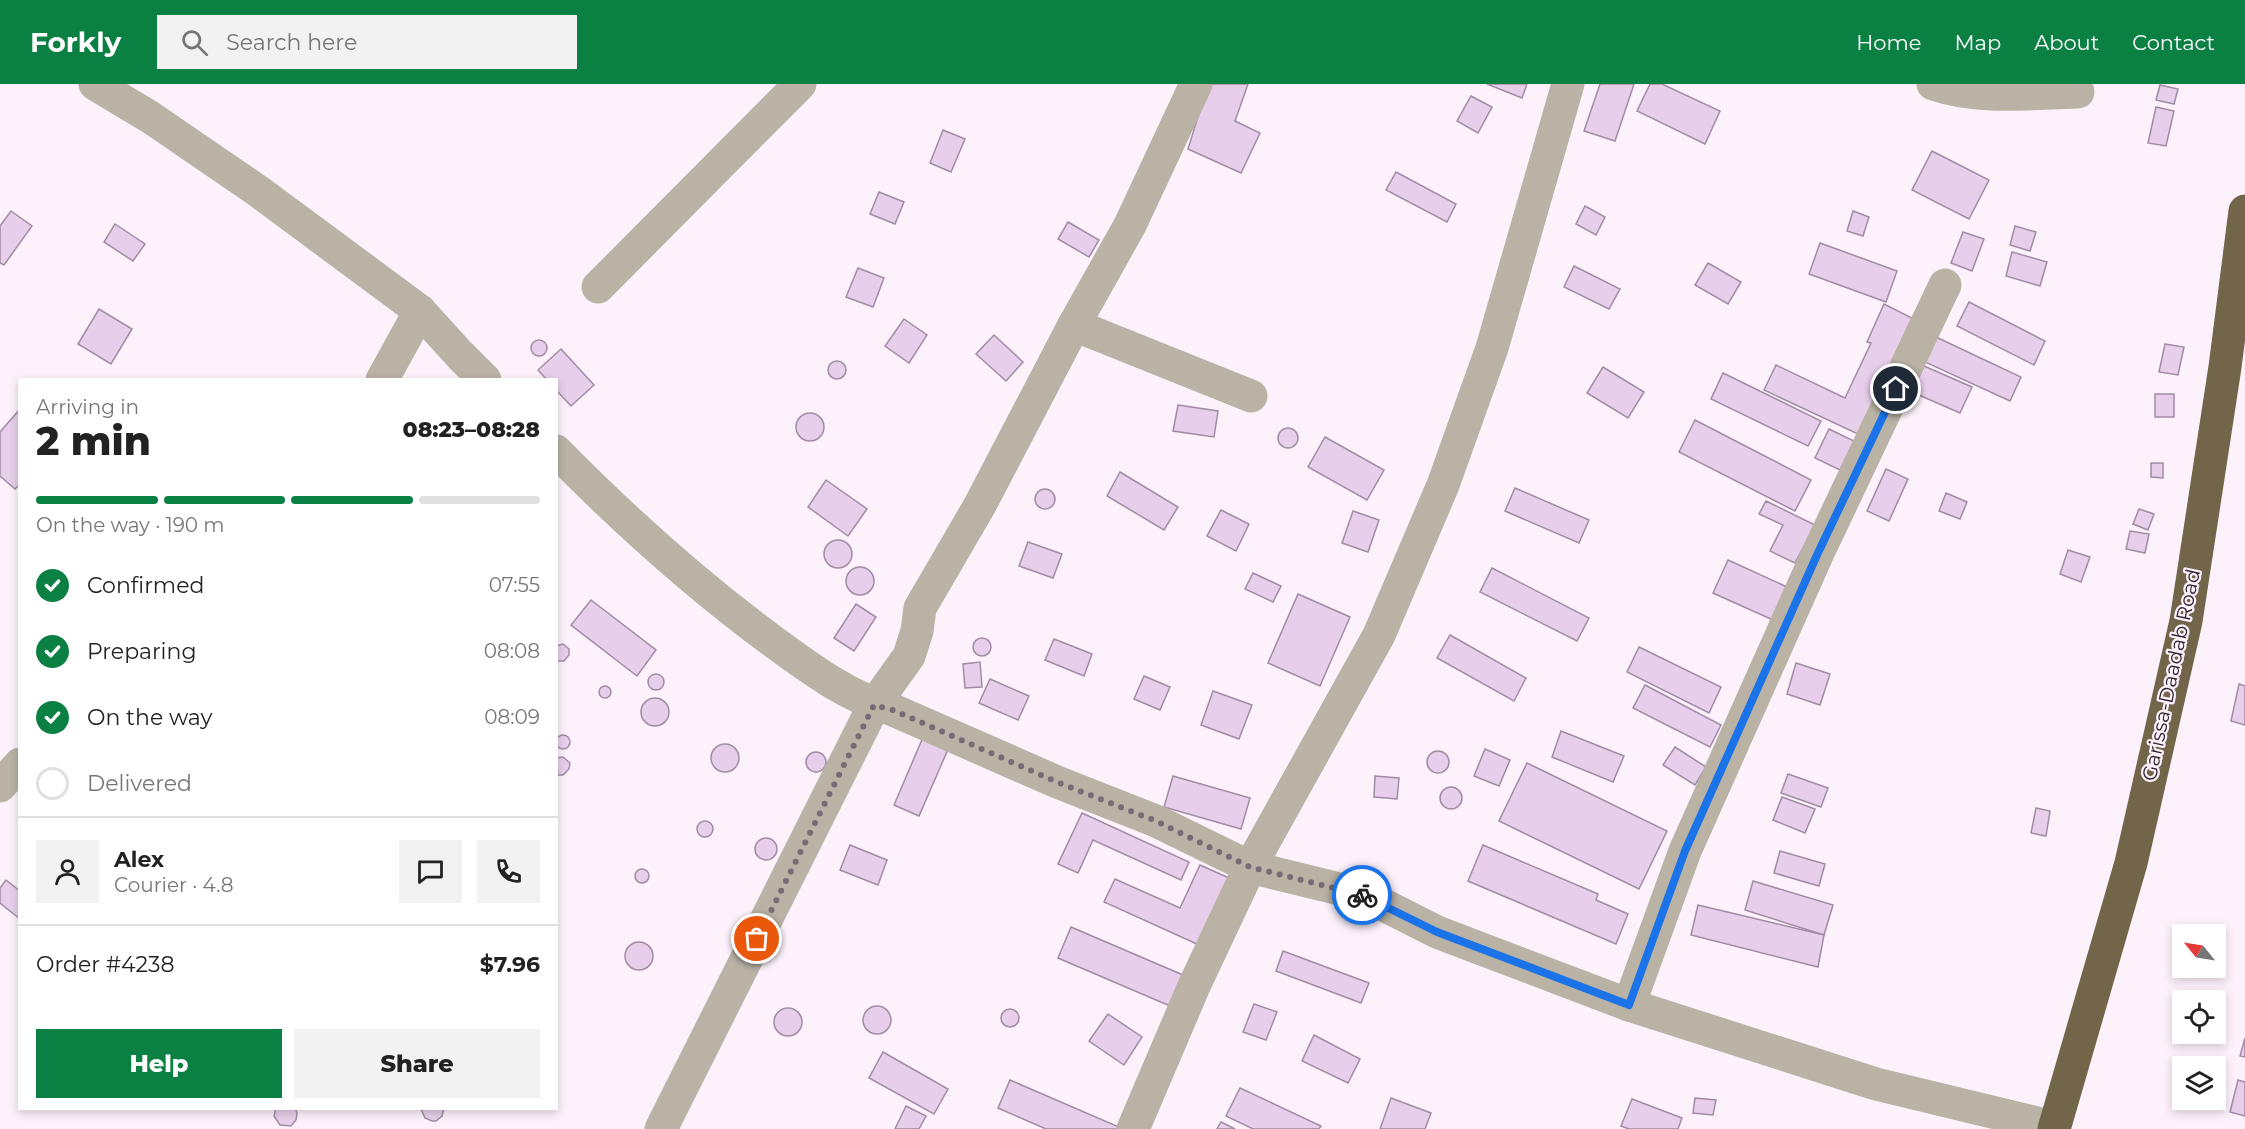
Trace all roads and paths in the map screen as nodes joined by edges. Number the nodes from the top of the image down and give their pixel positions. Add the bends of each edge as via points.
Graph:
1 (95, 84) edge
2 (800, 84) edge
3 (1196, 84) edge
4 (1568, 84) edge
5 (1934, 84) edge
6 (2078, 92) dead end
7 (2245, 211) edge
8 (1945, 285) dead end
9 (598, 287) dead end
10 (420, 311) junction
11 (1074, 325) junction
12 (2235, 370) edge
13 (383, 378) edge
14 (483, 378) edge
15 (1251, 396) dead end
16 (558, 453) edge
17 (874, 705) junction
18 (18, 766) edge
19 (0, 786) edge
20 (1250, 867) junction
21 (1629, 1005) junction
22 (2054, 1128) edge
23 (661, 1129) edge
24 (1133, 1129) edge

1 - 10 street via 238,178
2 - 9 street
3 - 11 street via 1130,225
4 - 20 street via 1492,348 1443,485 1379,635
5 - 6 street via 1995,94
7 - 12 highway, Garissa-Daadab Road
8 - 21 street via 1817,555 1685,851
10 - 13 street
10 - 14 street
11 - 15 street
11 - 17 street via 980,505 920,608 909,656
12 - 22 highway, Garissa-Daadab Road via 2186,621 2131,863
16 - 17 street via 602,497 737,615 817,674
17 - 20 street via 1156,821
17 - 23 street
18 - 19 street
20 - 21 street via 1364,895 1437,932
20 - 24 street
21 - 22 street via 1876,1084

